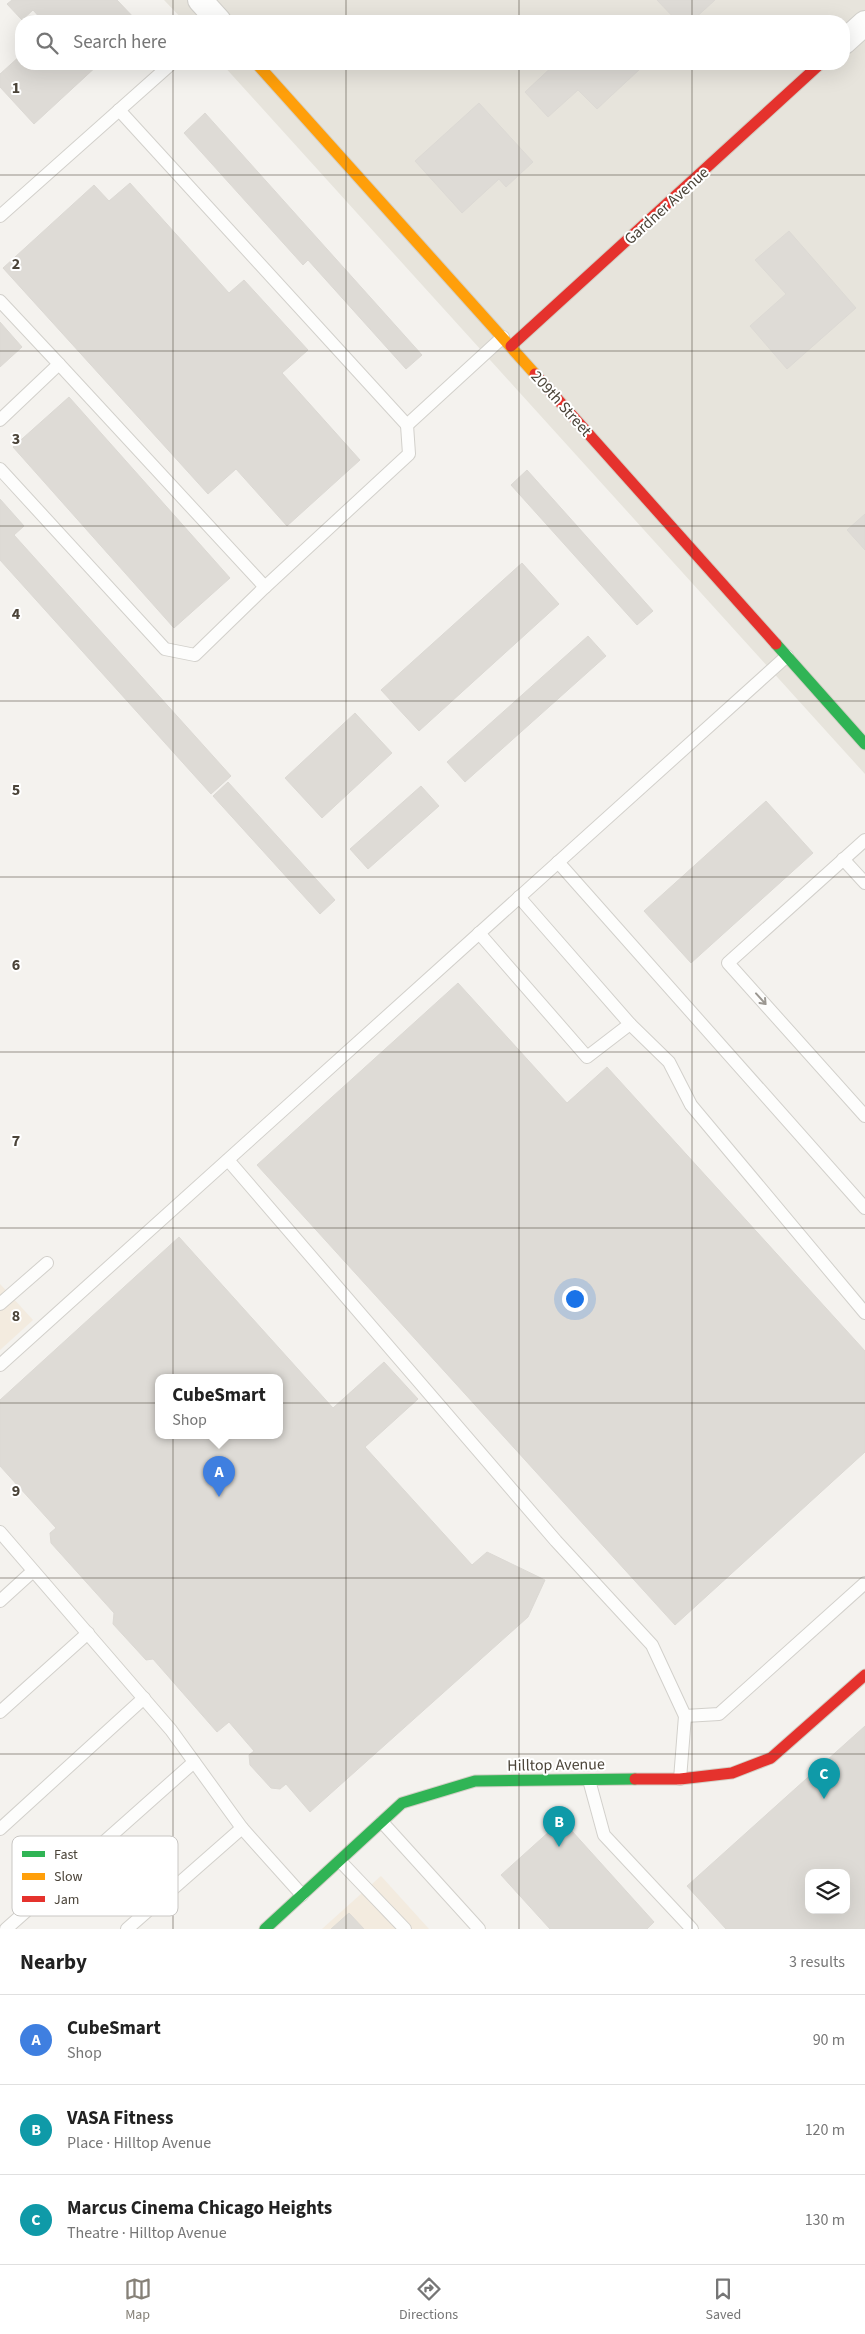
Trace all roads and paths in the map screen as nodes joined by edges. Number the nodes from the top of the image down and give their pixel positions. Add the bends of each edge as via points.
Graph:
1 (200, 0) edge
2 (214, 15) edge
3 (865, 23) edge
4 (850, 37) edge
5 (164, 70) edge
6 (262, 70) edge
7 (813, 70) edge
8 (119, 110) junction
9 (0, 216) edge
10 (0, 301) edge
11 (507, 342) junction
12 (59, 364) junction
13 (0, 420) edge
14 (407, 425) junction
15 (0, 469) edge
16 (265, 587) junction
17 (787, 656) junction
18 (865, 744) edge
19 (865, 840) edge
20 (843, 859) junction
21 (558, 862) junction
22 (865, 883) edge
23 (519, 897) junction
24 (479, 933) junction
25 (630, 1024) junction
26 (865, 1116) edge
27 (228, 1160) junction
28 (865, 1208) edge
29 (47, 1262) dead end
30 (0, 1304) edge
31 (865, 1312) edge
32 (0, 1365) edge
33 (0, 1532) edge
34 (33, 1571) junction
35 (865, 1583) edge
36 (0, 1601) edge
37 (88, 1633) junction
38 (865, 1675) edge
39 (144, 1698) junction
40 (0, 1712) edge
41 (685, 1716) junction
42 (194, 1762) junction
43 (680, 1779) junction
44 (589, 1780) junction
45 (382, 1822) junction
46 (242, 1828) junction
47 (0, 1829) edge
48 (111, 1836) edge
49 (340, 1861) junction
50 (178, 1884) edge
51 (302, 1895) junction
52 (21, 1916) edge
53 (142, 1916) edge
54 (6, 1929) edge
55 (127, 1929) edge
56 (265, 1929) edge
57 (405, 1929) edge
58 (479, 1929) edge
59 (692, 1929) edge

1 - 2 street
3 - 4 street
5 - 8 lane
6 - 11 street, 209th Street
7 - 11 street, Gardner Avenue
8 - 9 lane
8 - 14 lane
10 - 12 lane
11 - 14 lane
11 - 17 street, 209th Street
12 - 13 lane
12 - 16 lane
14 - 16 lane via 409,454
15 - 16 lane via 165,649 195,655
17 - 18 street, 209th Street
17 - 21 lane
19 - 20 lane
20 - 22 lane
20 -> 26 lane via 728,963
21 - 23 lane
21 - 28 lane
23 - 24 lane
23 - 25 lane
24 - 25 lane via 588,1057
24 - 27 lane
25 - 31 lane via 670,1062 691,1105
27 - 32 lane
27 - 41 lane via 556,1541 652,1645
29 - 30 lane
33 - 34 lane
34 - 36 lane
34 - 37 lane
35 - 41 lane via 719,1714
37 - 39 lane
37 - 40 lane
38 - 43 street, Hilltop Avenue via 771,1758 732,1773
39 - 42 lane
39 - 47 lane
41 - 43 lane
42 - 46 lane
42 - 48 lane
43 - 44 street, Hilltop Avenue
44 - 45 street, Hilltop Avenue via 476,1781 402,1803
44 - 59 lane via 604,1834
45 - 49 street, Hilltop Avenue
45 - 58 lane
46 - 50 lane
46 - 51 lane
49 - 51 street, Hilltop Avenue
49 - 57 lane
51 - 56 street, Hilltop Avenue
52 - 54 lane
53 - 55 lane

